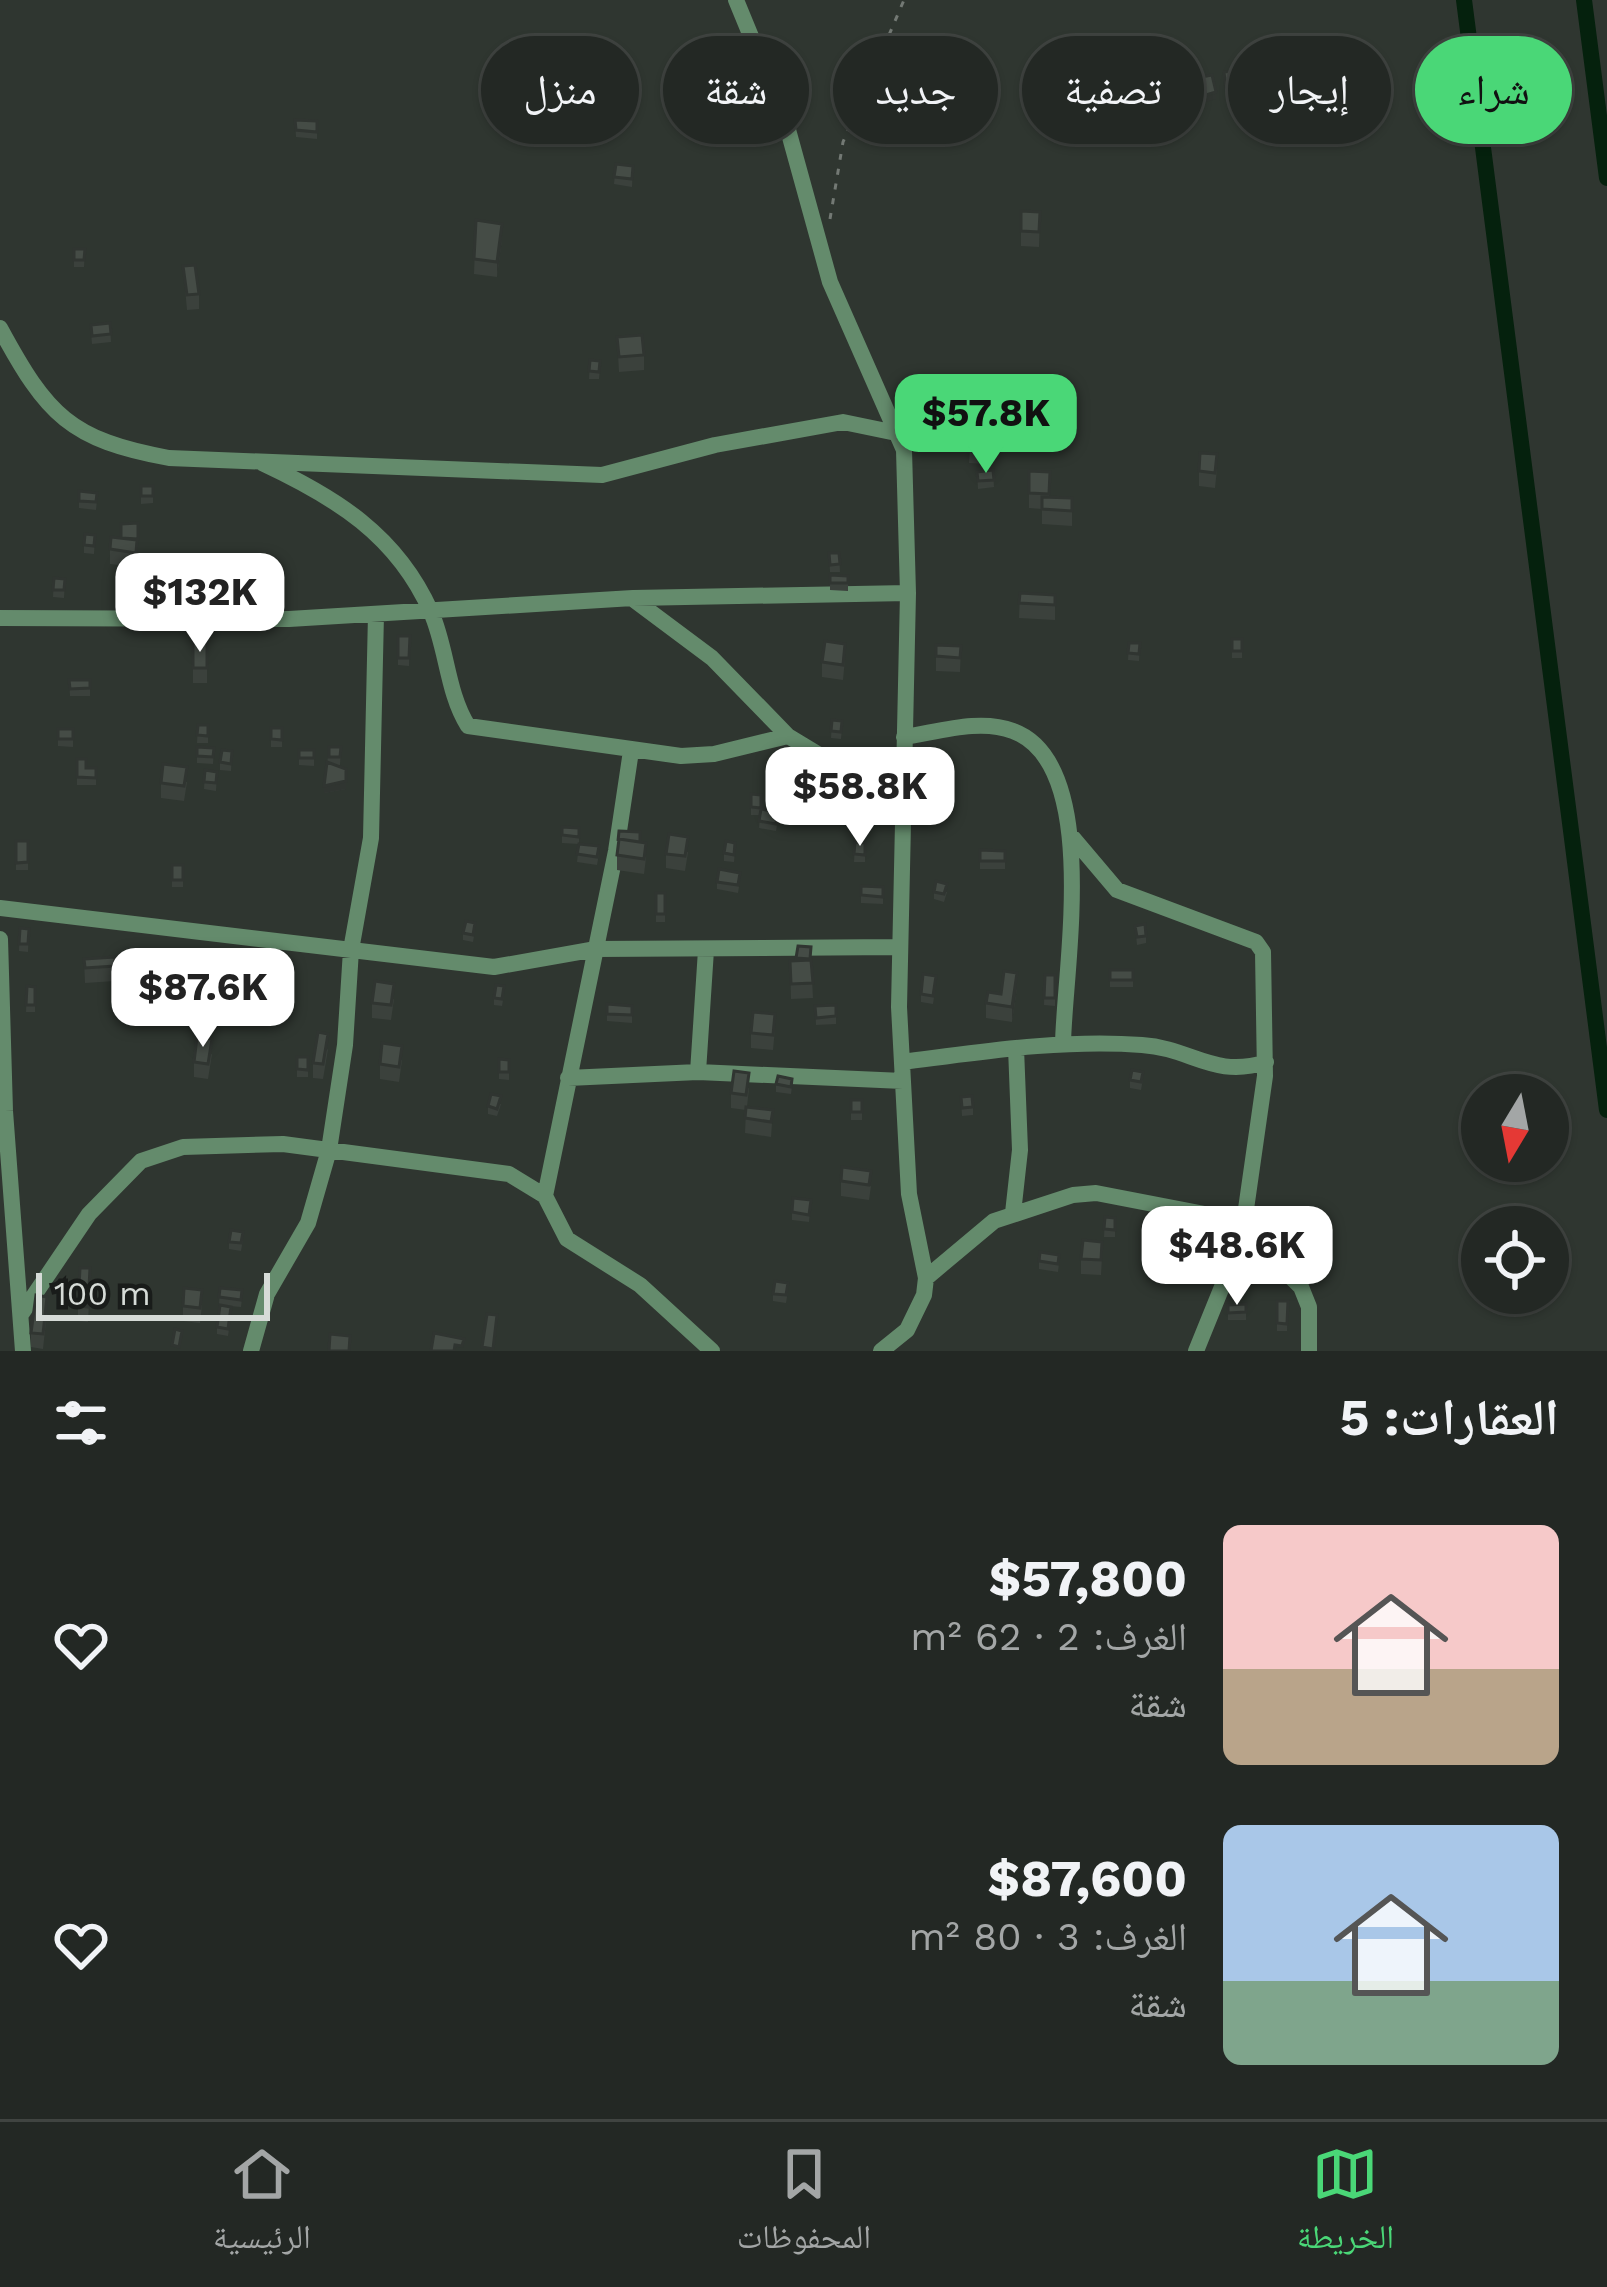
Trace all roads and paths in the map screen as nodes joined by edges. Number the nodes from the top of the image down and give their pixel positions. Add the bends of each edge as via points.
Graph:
1 (736, 0) edge
2 (904, 0) edge
3 (829, 229) dead end
4 (0, 328) edge
5 (901, 434) junction
6 (250, 458) junction
7 (908, 593) junction
8 (633, 598) junction
9 (431, 611) junction
10 (376, 614) junction
11 (0, 618) edge
12 (788, 736) junction
13 (904, 737) junction
14 (631, 751) junction
15 (902, 805) junction
16 (1073, 838) junction
17 (0, 908) edge
18 (0, 939) edge
19 (898, 947) junction
20 (596, 949) junction
21 (351, 950) junction
22 (706, 950) junction
23 (2, 1034) edge
24 (1063, 1044) junction
25 (1016, 1048) junction
26 (1266, 1062) junction
27 (902, 1071) junction
28 (698, 1072) junction
29 (568, 1078) junction
30 (3, 1111) edge
31 (329, 1150) junction
32 (544, 1196) junction
33 (1013, 1213) junction
34 (1243, 1230) junction
35 (1264, 1247) junction
36 (926, 1278) junction
37 (22, 1313) junction
38 (23, 1351) edge
39 (251, 1351) edge
40 (712, 1351) edge
41 (881, 1351) edge
42 (1196, 1351) edge
43 (1309, 1351) edge

1 - 5 street via 785,119 830,282
2 - 3 path via 843,142
4 - 6 street via 48,405 74,429 109,447 169,458
5 - 6 street via 843,422 602,475
5 - 7 street
6 - 9 street via 330,494 385,538
7 - 8 street
7 - 13 street
8 - 9 street
8 - 12 street via 712,658
9 - 10 street
9 - 14 street via 468,726
10 - 11 street
10 - 21 street via 371,838
12 - 14 street via 714,754
12 - 15 street
13 - 15 street
13 - 16 street via 986,725 1023,735 1055,773
14 - 20 street
15 - 19 street
16 - 24 street
16 - 26 street via 1117,890 1256,942 1265,967
17 - 21 street
18 - 23 street
19 - 22 street
19 - 27 street
20 - 21 street via 494,968
20 - 22 street
20 - 29 street
21 - 31 street
22 - 28 street
23 - 30 street
24 - 25 street
24 - 26 street via 1146,1045 1231,1070
25 - 27 street
25 - 33 street
26 - 34 street
27 - 28 street
27 - 36 street via 911,1210
28 - 29 street
29 - 32 street
30 - 37 street
31 - 32 street via 509,1174
31 - 37 street via 233,1143 141,1161 89,1214
31 - 39 street via 308,1223 267,1294
32 - 40 street via 567,1239 640,1285
33 - 34 street via 1096,1193 1216,1216
33 - 36 street via 974,1233
34 - 35 street
35 - 42 street via 1226,1277
35 - 43 street via 1306,1296
36 - 41 street via 907,1330
37 - 38 street

